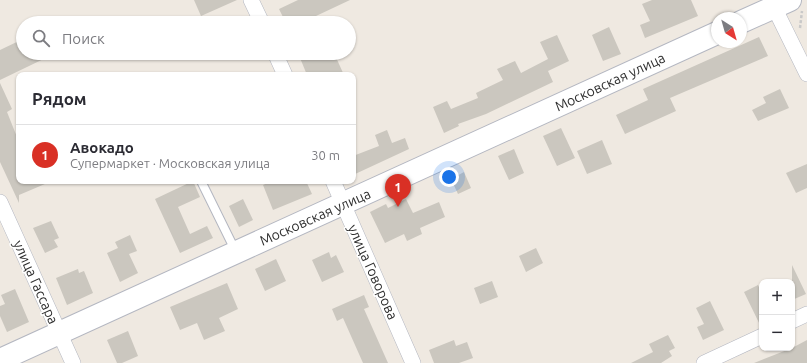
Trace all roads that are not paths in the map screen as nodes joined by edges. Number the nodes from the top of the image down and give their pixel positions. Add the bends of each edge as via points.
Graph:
1 (251, 0) edge
2 (778, 2) edge
3 (259, 16) edge
4 (747, 19) edge
5 (711, 36) edge
6 (278, 60) edge
7 (284, 72) edge
8 (807, 74) edge
9 (202, 184) edge
10 (334, 184) edge
11 (0, 202) edge
12 (343, 204) junction
13 (236, 253) junction
14 (807, 314) edge
15 (795, 320) edge
16 (59, 333) junction
17 (759, 337) edge
18 (0, 360) edge
19 (73, 363) edge
20 (413, 363) edge
21 (704, 363) edge

1 - 3 street
2 - 4 main road
2 - 8 street
5 - 12 main road, Московская улица
6 - 7 street
9 - 13 lane
10 - 12 street, улица Говорова
11 - 16 street, улица Гассара
12 - 13 main road, Московская улица
12 - 20 street, улица Говорова
13 - 16 main road, Московская улица
14 - 15 street
16 - 18 main road, Московская улица
16 - 19 street, улица Гассара
17 - 21 street

